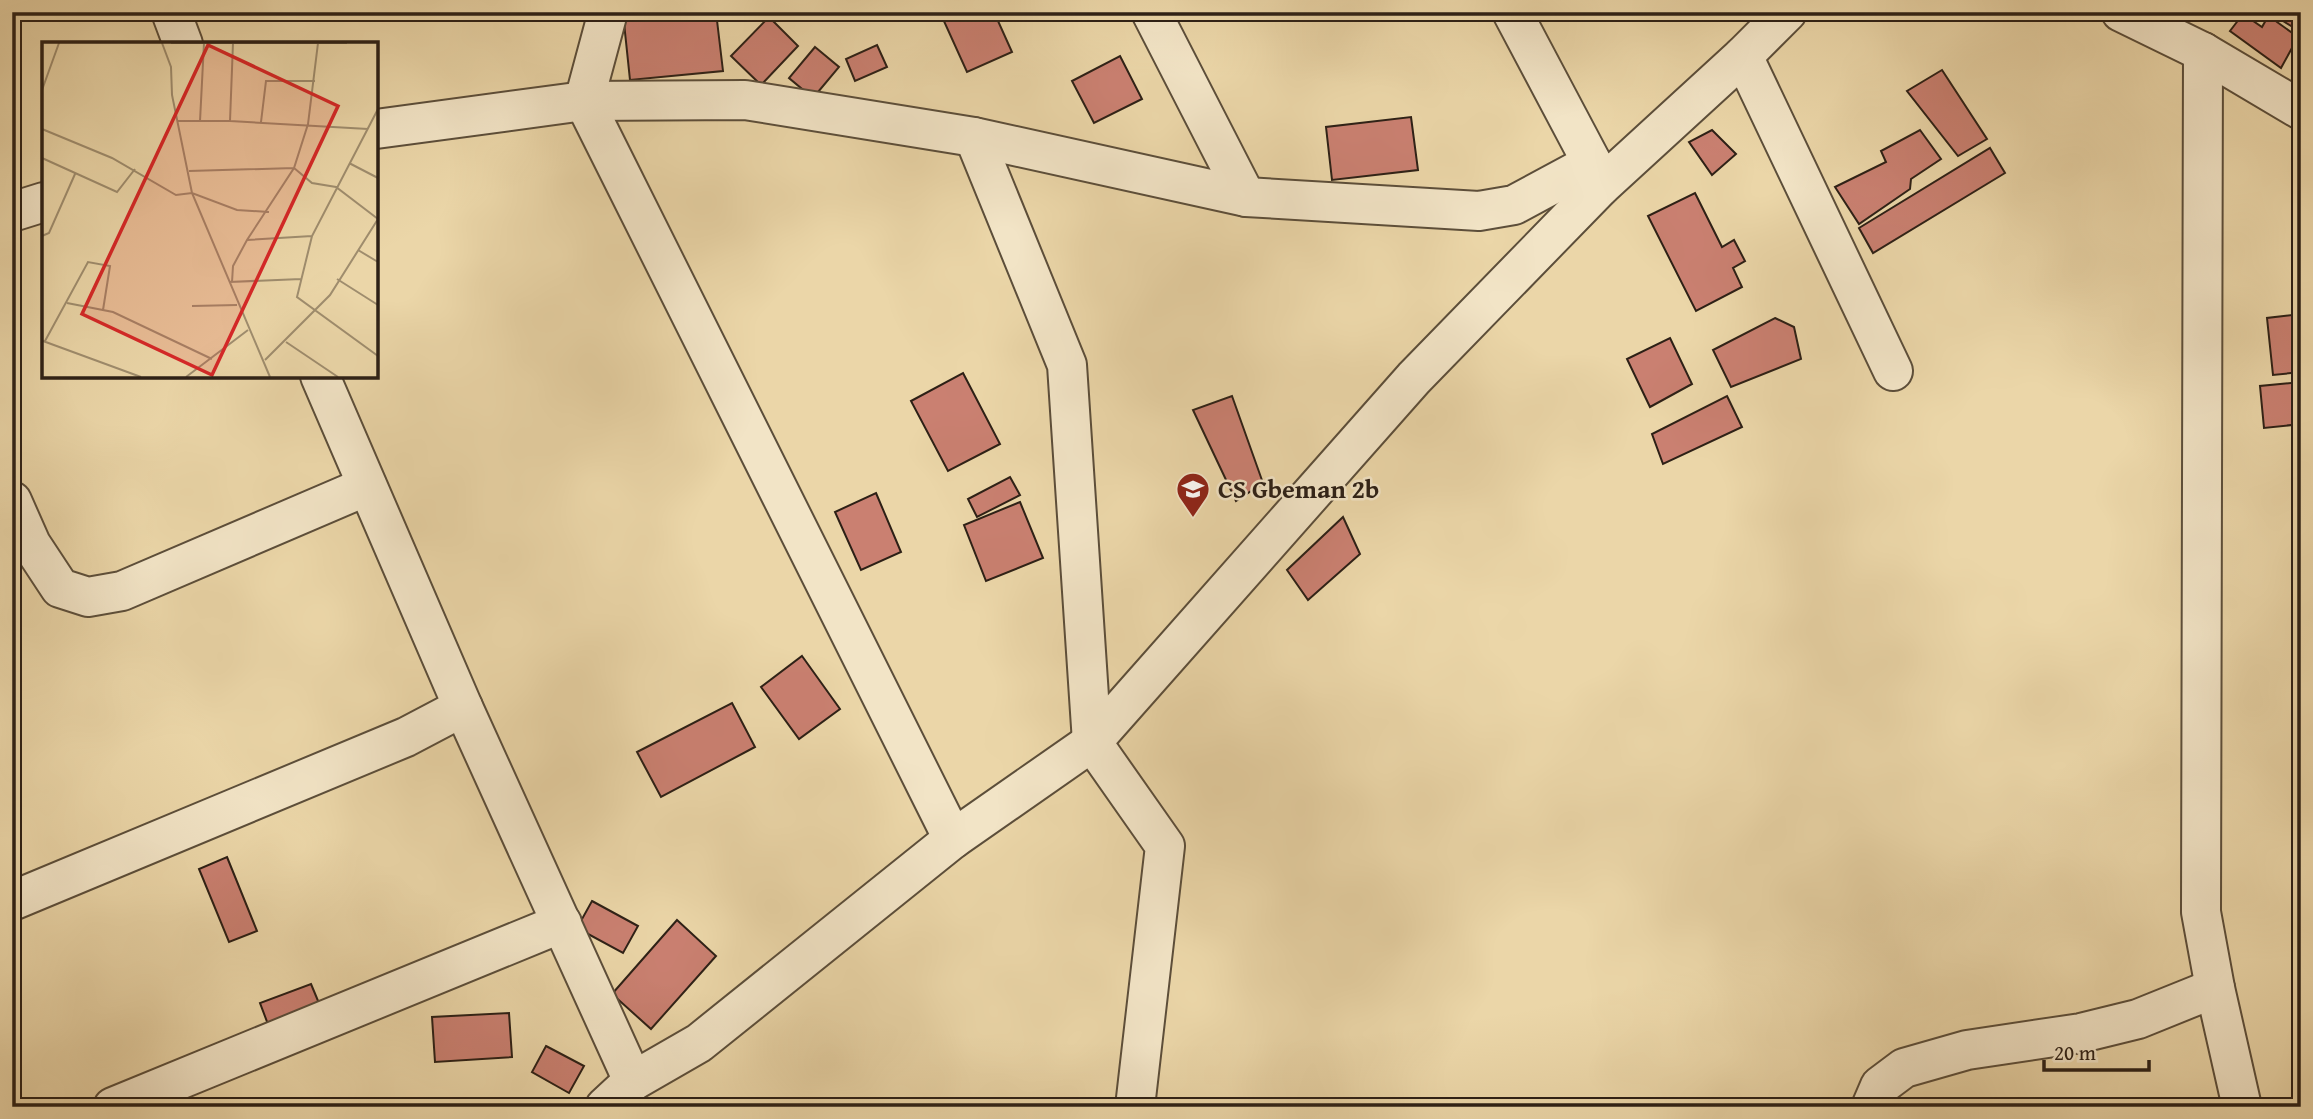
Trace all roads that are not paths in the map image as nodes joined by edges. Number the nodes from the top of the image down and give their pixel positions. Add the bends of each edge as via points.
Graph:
1 (171, 12) edge
2 (608, 12) edge
3 (1151, 12) edge
4 (1512, 12) edge
5 (1787, 12) edge
6 (2121, 12) edge
7 (182, 42) edge
8 (2203, 52) junction
9 (1743, 56) junction
10 (584, 101) junction
11 (2301, 110) edge
12 (378, 129) edge
13 (974, 137) junction
14 (1596, 175) junction
15 (1246, 197) junction
16 (42, 203) edge
17 (12, 212) edge
18 (1893, 371) dead end
19 (321, 378) edge
20 (367, 486) junction
21 (12, 501) edge
22 (463, 707) junction
23 (1092, 741) junction
24 (953, 839) junction
25 (12, 901) edge
26 (562, 923) junction
27 (2215, 988) junction
28 (633, 1081) junction
29 (113, 1107) edge
30 (605, 1107) edge
31 (1135, 1107) edge
32 (1871, 1107) edge
33 (2242, 1107) edge

1 - 7 street
2 - 10 street
3 - 15 street
4 - 14 street
5 - 9 street
6 - 8 street
8 - 11 street
8 - 27 street via 2201,912
9 - 14 street
9 - 18 street
10 - 12 street
10 - 13 street via 745,100
10 - 24 street
13 - 15 street
13 - 23 street via 1067,365
14 - 15 street via 1514,205 1479,211
14 - 23 street
16 - 17 street
19 - 20 street
20 - 21 street via 122,591 88,597 60,588 31,544
20 - 22 street
22 - 25 street via 406,737
22 - 26 street
23 - 24 street
23 - 31 street via 1165,846
24 - 28 street via 699,1043
26 - 28 street
26 - 29 street
27 - 32 street via 2138,1019 2081,1033 1967,1050 1904,1068 1880,1086
27 - 33 street
28 - 30 street

